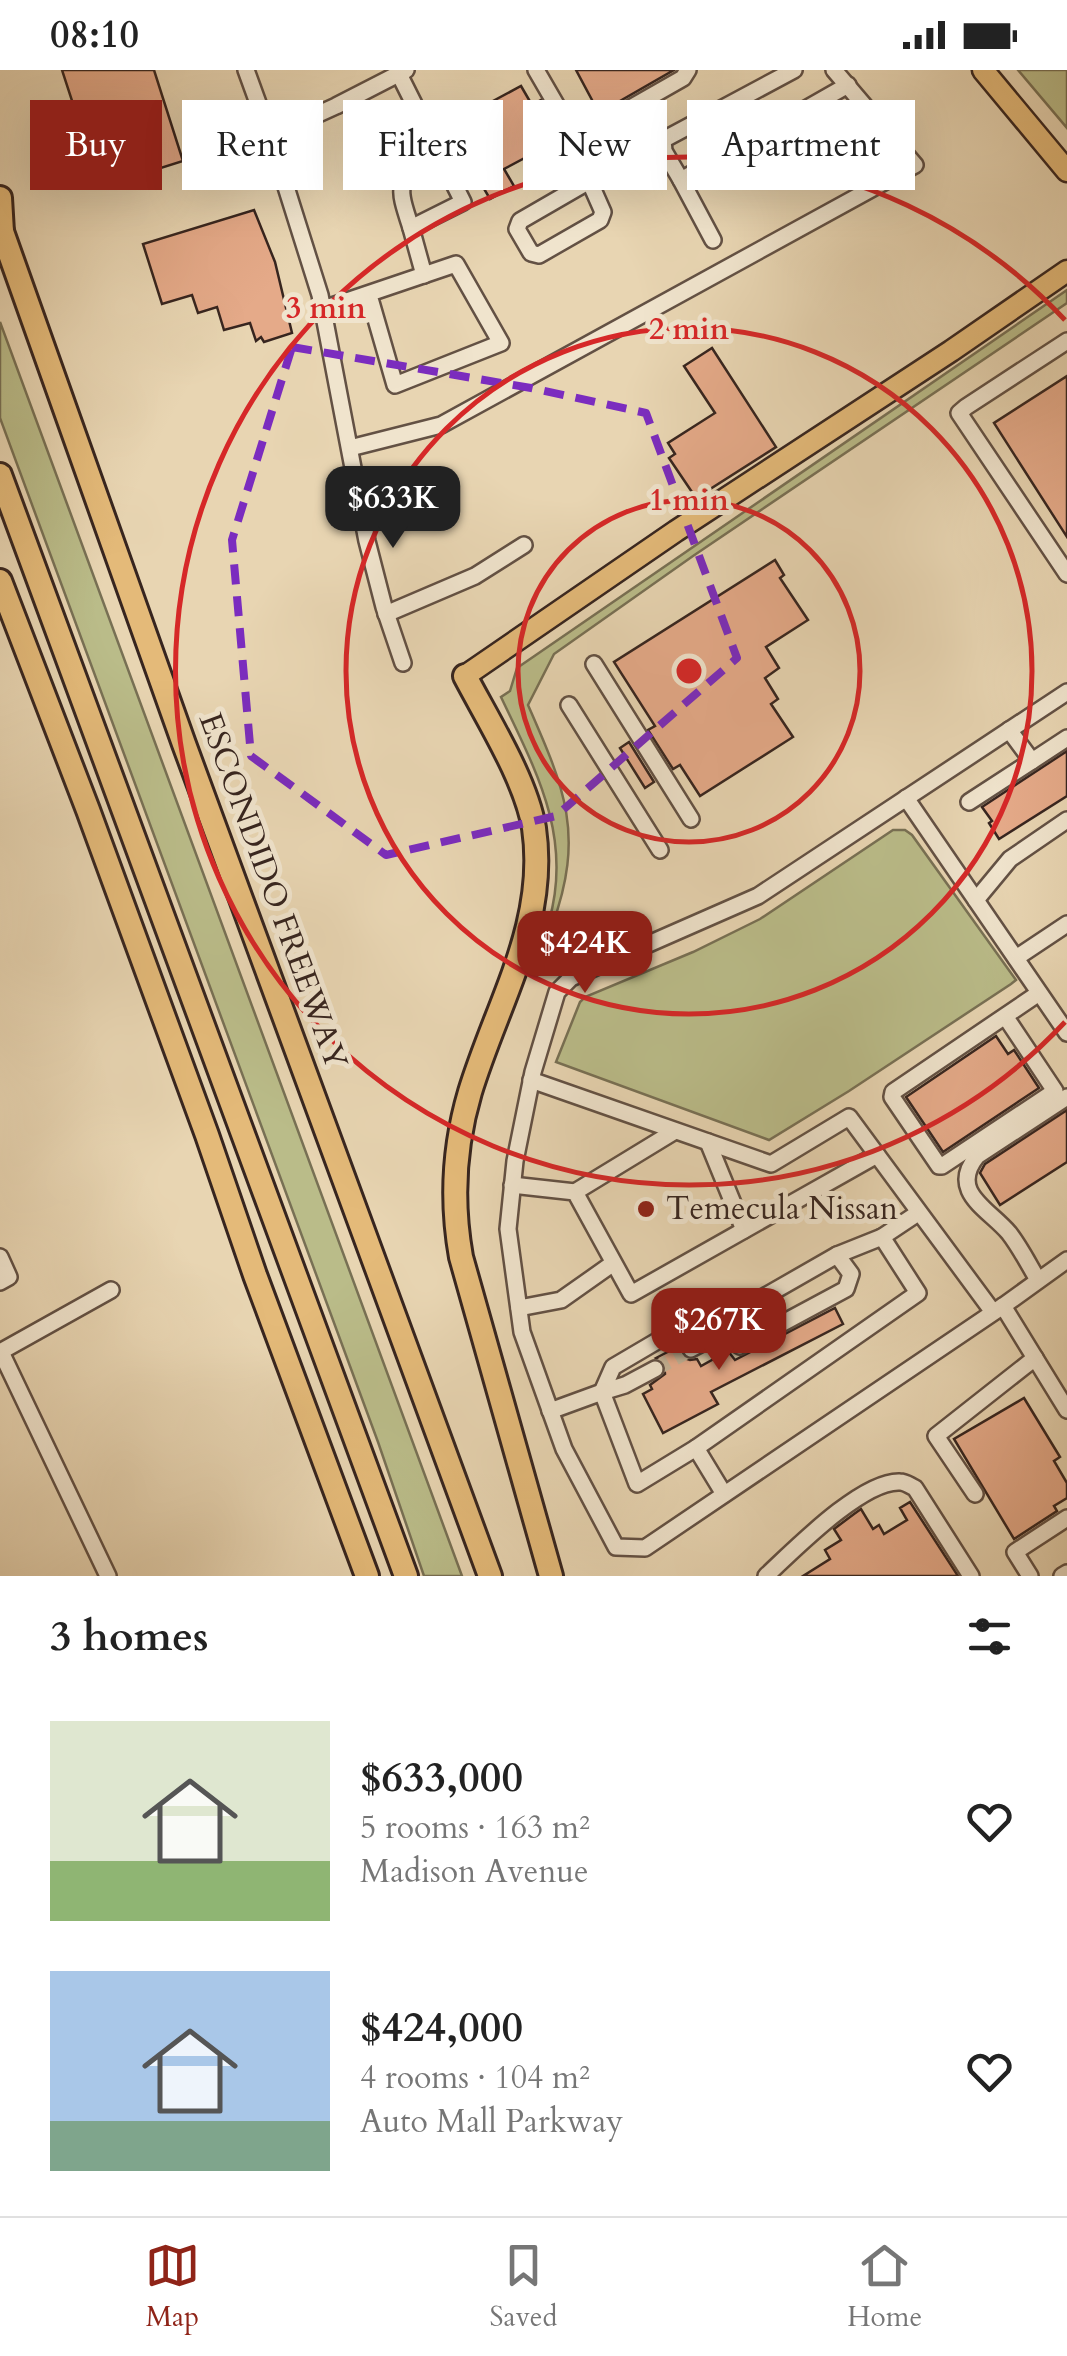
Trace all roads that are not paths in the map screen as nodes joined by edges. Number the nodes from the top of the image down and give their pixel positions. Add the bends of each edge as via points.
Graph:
1 (246, 70) edge
2 (536, 70) edge
3 (688, 70) edge
4 (794, 70) edge
5 (834, 70) edge
6 (982, 70) edge
7 (402, 72) edge
8 (848, 85) junction
9 (257, 100) edge
10 (414, 100) edge
11 (553, 100) edge
12 (645, 100) edge
13 (323, 112) edge
14 (1067, 170) edge
15 (588, 178) joint
16 (681, 180) junction
17 (287, 190) edge
18 (401, 190) edge
19 (457, 190) edge
20 (0, 198) edge
21 (411, 228) junction
22 (1, 229) edge
23 (713, 240) dead end
24 (1067, 270) edge
25 (424, 275) junction
26 (369, 295) junction
27 (323, 309) junction
28 (1067, 341) edge
29 (350, 448) junction
30 (0, 475) edge
31 (524, 545) dead end
32 (1067, 574) edge
33 (0, 581) edge
34 (386, 614) junction
35 (403, 663) dead end
36 (594, 664) dead end
37 (465, 676) joint
38 (1067, 692) edge
39 (568, 705) dead end
40 (1009, 730) junction
41 (1067, 738) edge
42 (1032, 761) junction
43 (906, 798) junction
44 (969, 802) dead end
45 (690, 819) dead end
46 (1067, 820) edge
47 (660, 850) dead end
48 (976, 900) junction
49 (1067, 924) edge
50 (1016, 958) junction
51 (1040, 992) junction
52 (1061, 1013) edge
53 (1005, 1016) junction
54 (1067, 1032) edge
55 (531, 1080) junction
56 (1062, 1095) edge
57 (675, 1130) junction
58 (708, 1142) junction
59 (876, 1155) junction
60 (512, 1185) junction
61 (575, 1192) junction
62 (918, 1213) junction
63 (744, 1230) junction
64 (882, 1237) junction
65 (838, 1256) junction
66 (0, 1257) edge
67 (1067, 1260) edge
68 (612, 1264) junction
69 (1038, 1280) junction
70 (0, 1282) edge
71 (111, 1290) dead end
72 (519, 1308) junction
73 (998, 1309) junction
74 (717, 1330) junction
75 (692, 1348) tunnel mouth
76 (1, 1352) edge
77 (1035, 1358) junction
78 (655, 1369) tunnel mouth
79 (602, 1392) junction
80 (1067, 1410) edge
81 (550, 1411) junction
82 (696, 1448) junction
83 (724, 1494) junction
84 (975, 1494) dead end
85 (1067, 1518) edge
86 (108, 1576) edge
87 (367, 1576) edge
88 (406, 1576) edge
89 (490, 1576) edge
90 (551, 1576) edge
91 (766, 1576) edge
92 (970, 1576) edge
93 (1030, 1576) edge

1 - 9 street
2 - 11 street
3 - 12 street
4 - 16 street via 663,140
5 - 8 street
6 - 14 main road
7 - 10 street
7 - 13 street
8 - 16 street
8 - 29 street via 915,165 441,425
15 - 15 street via 603,212 600,220 531,254 517,230 520,221
16 - 23 street
17 - 27 street
18 - 21 street
19 - 21 street via 463,202
20 - 22 highway, ESCONDIDO FREEWAY
21 - 25 street
22 - 89 highway, ESCONDIDO FREEWAY
24 - 37 main road
25 - 26 street
25 - 26 street via 456,264 501,343 395,385
26 - 27 street
27 - 29 street
28 - 32 street via 960,414
29 - 34 street
30 - 88 highway
31 - 34 street via 475,576
33 - 87 highway
34 - 35 street
36 - 45 street
37 - 90 highway via 517,777 534,825 537,863 536,900 523,947 470,1092 455,1169 455,1225
38 - 40 street
39 - 47 street
40 - 42 street
40 - 43 street
41 - 42 street
42 - 44 street
43 - 48 street
43 - 55 street via 758,896 571,978 557,992
46 - 48 street via 1010,859
48 - 50 street
49 - 50 street
50 - 51 street
51 - 52 street
51 - 53 street
52 - 54 street
53 - 56 street
53 - 56 street via 892,1092 941,1166 1054,1092
55 - 57 street
55 - 60 street
56 - 69 street via 977,1156 967,1178 979,1206 1008,1231
57 - 58 street
57 - 61 street
58 - 59 street via 771,1164 850,1117
58 - 63 street
59 - 62 street
59 - 63 street
60 - 61 street
60 - 72 street via 508,1229
61 - 68 street
62 - 64 street
62 - 73 street
63 - 68 street via 630,1294
64 - 65 street
64 - 82 street via 918,1293
65 - 74 street
65 - 74 street via 851,1274 846,1288 740,1346
66 - 70 street via 9,1277
67 - 69 street
68 - 72 street via 561,1300
69 - 73 street
71 - 76 street
72 - 81 street
73 - 77 street
73 - 83 street
74 - 75 street
74 - 79 street via 681,1327 613,1368
76 - 86 street
77 - 80 street
77 - 84 street via 936,1436
78 - 79 street
79 - 81 street
79 - 82 street via 638,1484
81 - 83 street via 616,1547 646,1548
82 - 83 street
85 - 93 street via 1015,1552
91 - 92 street via 846,1505 900,1482 915,1488

